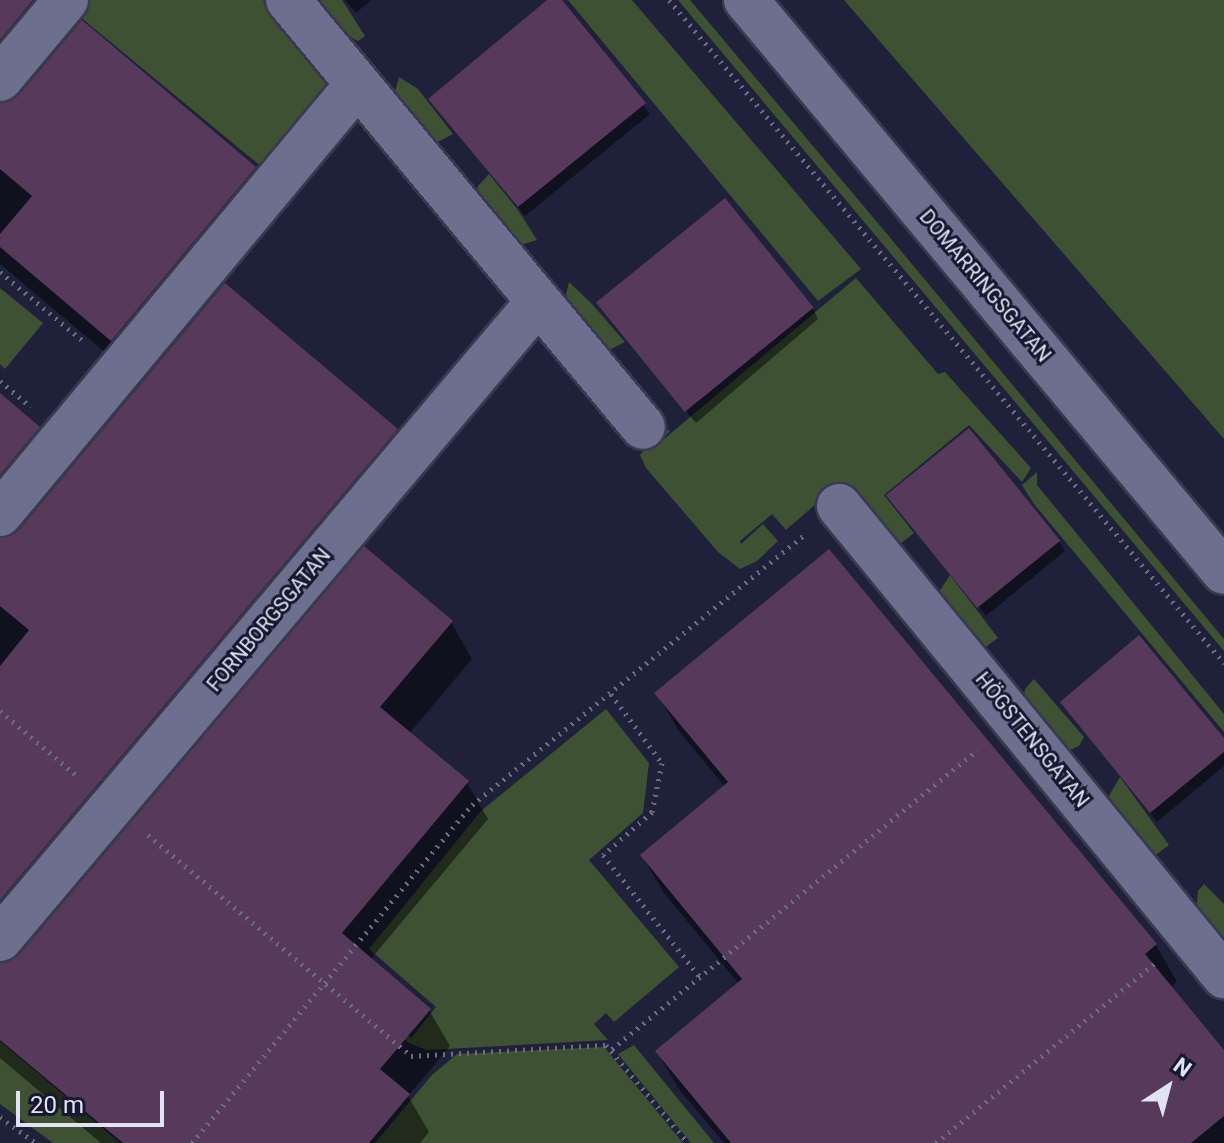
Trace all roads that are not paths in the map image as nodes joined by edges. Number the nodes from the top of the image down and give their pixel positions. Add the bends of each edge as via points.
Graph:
1 (66, 0) edge
2 (288, 0) edge
3 (746, 0) edge
4 (0, 79) edge
5 (356, 86) junction
6 (538, 302) junction
7 (643, 427) dead end
8 (839, 506) road end
9 (0, 514) edge
10 (1224, 572) edge
11 (0, 939) edge
12 (1224, 976) edge

1 - 4 street
2 - 5 street
3 - 10 street, DOMARRINGSGATAN
5 - 6 street
5 - 9 street
6 - 7 street
6 - 11 street, FORNBORGSGATAN
8 - 12 street, HÖGSTENSGATAN

